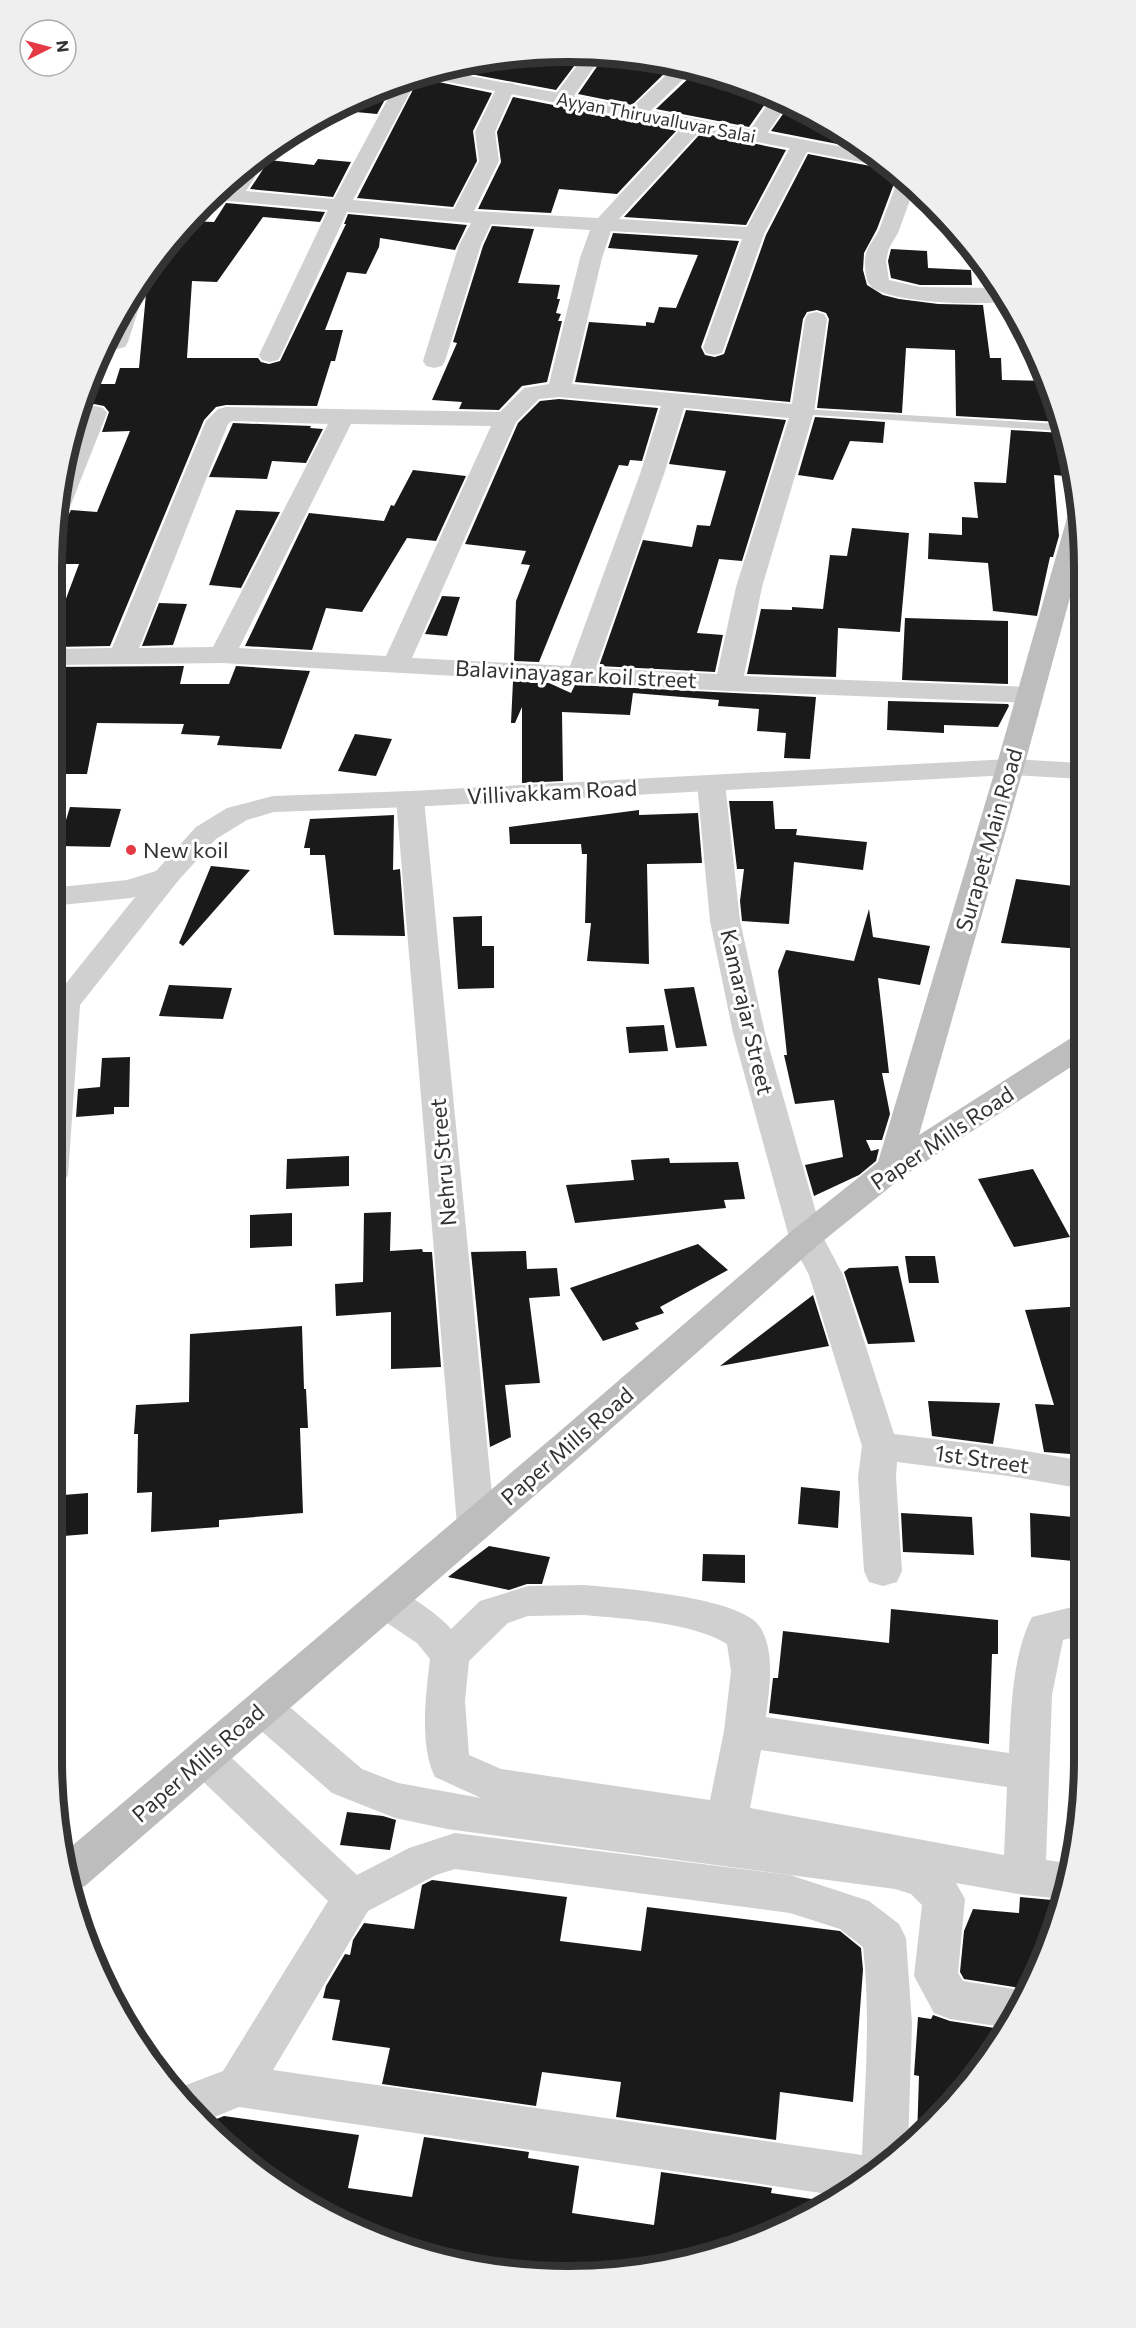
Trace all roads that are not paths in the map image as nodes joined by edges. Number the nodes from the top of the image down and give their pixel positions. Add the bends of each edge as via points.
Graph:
1 (588, 63) edge
2 (679, 74) edge
3 (448, 77) edge
4 (506, 87) junction
5 (403, 89) edge
6 (562, 99) junction
7 (776, 106) edge
8 (636, 114) junction
9 (694, 126) junction
10 (755, 137) junction
11 (800, 146) junction
12 (863, 157) edge
13 (904, 189) edge
14 (226, 194) edge
15 (340, 206) junction
16 (461, 216) junction
17 (484, 218) junction
18 (602, 225) junction
19 (754, 234) junction
20 (994, 295) edge
21 (816, 319) dead end
22 (120, 332) edge
23 (117, 342) dead end
24 (714, 348) dead end
25 (270, 355) dead end
26 (434, 361) dead end
27 (559, 390) junction
28 (675, 399) junction
29 (802, 412) junction
30 (95, 413) dead end
31 (343, 417) junction
32 (506, 419) junction
33 (1054, 428) edge
34 (69, 481) edge
35 (1073, 540) edge
36 (222, 655) junction
37 (62, 657) edge
38 (122, 657) junction
39 (396, 664) junction
40 (581, 673) junction
41 (729, 683) junction
42 (1030, 695) junction
43 (1010, 767) junction
44 (1074, 771) edge
45 (711, 783) junction
46 (410, 800) junction
47 (166, 877) junction
48 (62, 896) edge
49 (62, 1041) edge
50 (1074, 1050) edge
51 (893, 1167) junction
52 (806, 1237) junction
53 (880, 1446) junction
54 (1074, 1473) edge
55 (476, 1525) junction
56 (883, 1571) dead end
57 (386, 1602) junction
58 (1074, 1622) edge
59 (450, 1655) junction
60 (263, 1708) junction
61 (744, 1731) junction
62 (205, 1758) junction
63 (1029, 1773) junction
64 (727, 1821) junction
65 (74, 1870) edge
66 (1024, 1877) junction
67 (1060, 1880) edge
68 (353, 1898) junction
69 (1009, 2008) edge
70 (239, 2086) junction
71 (195, 2103) edge
72 (884, 2155) edge
73 (856, 2176) edge

1 - 6 street
2 - 8 street
3 - 4 street, Ayyan Thiruvalluvar Salai
4 - 6 street, Ayyan Thiruvalluvar Salai
4 - 16 street via 485,132 489,160
5 - 15 street
6 - 8 street, Ayyan Thiruvalluvar Salai
7 - 10 street
8 - 9 street, Ayyan Thiruvalluvar Salai
9 - 10 street, Ayyan Thiruvalluvar Salai
9 - 18 street
10 - 11 street, Ayyan Thiruvalluvar Salai
11 - 12 street, Ayyan Thiruvalluvar Salai
11 - 19 street
13 - 20 street via 878,248 875,261 879,283 888,289 910,292
14 - 15 street
15 - 16 street
15 - 25 street
16 - 17 street
17 - 18 street
17 - 26 street via 470,245
18 - 19 street
18 - 27 street
19 - 24 street
21 - 29 street
22 - 23 street
27 - 28 street
27 - 32 street via 532,393
28 - 29 street
28 - 40 street
29 - 33 lane
29 - 41 street via 749,587
30 - 34 street
31 - 32 street
31 - 36 street
31 - 38 street via 226,414 218,421
32 - 39 street
35 - 42 main road, Surapet Main Road
36 - 38 street, Balavinayagar koil street
36 - 39 street, Balavinayagar koil street
37 - 38 street, Balavinayagar koil street
39 - 40 street, Balavinayagar koil street
40 - 41 street, Balavinayagar koil street
41 - 42 street, Balavinayagar koil street
42 - 43 main road, Surapet Main Road
43 - 44 street, Villivakkam Road
43 - 45 street, Villivakkam Road
43 - 51 main road, Surapet Main Road
45 - 46 street, Villivakkam Road
45 - 52 street, Kamarajar Street via 725,921 749,1033
46 - 47 street, Villivakkam Road via 273,804 237,814 207,833
46 - 55 street, Nehru Street
47 - 48 street, Villivakkam Road via 131,889
47 - 49 street via 65,1004
50 - 51 main road, Paper Mills Road
51 - 52 main road, Paper Mills Road
52 - 53 street, Kamarajar Street via 826,1275
52 - 55 main road, Paper Mills Road
53 - 54 street, 1st Street
53 - 56 street via 877,1477
55 - 57 main road, Paper Mills Road
57 - 59 street via 431,1632
57 - 60 main road, Paper Mills Road
58 - 63 street via 1046,1628 1032,1695
59 - 61 street via 495,1612 528,1600 638,1605 720,1620 745,1635 751,1671
59 - 64 street via 446,1701 449,1765 497,1786
60 - 62 main road, Paper Mills Road
60 - 69 street via 347,1781 395,1800 447,1811 895,1871 925,1880 944,1899 936,1976 950,1999
61 - 63 street
61 - 64 street
62 - 65 main road, Paper Mills Road
62 - 68 street
63 - 66 street
64 - 66 street
66 - 67 street
68 - 70 street
68 - 72 street via 424,1861 455,1851 790,1894 854,1914 884,1938 889,1971
70 - 71 street
70 - 73 street

